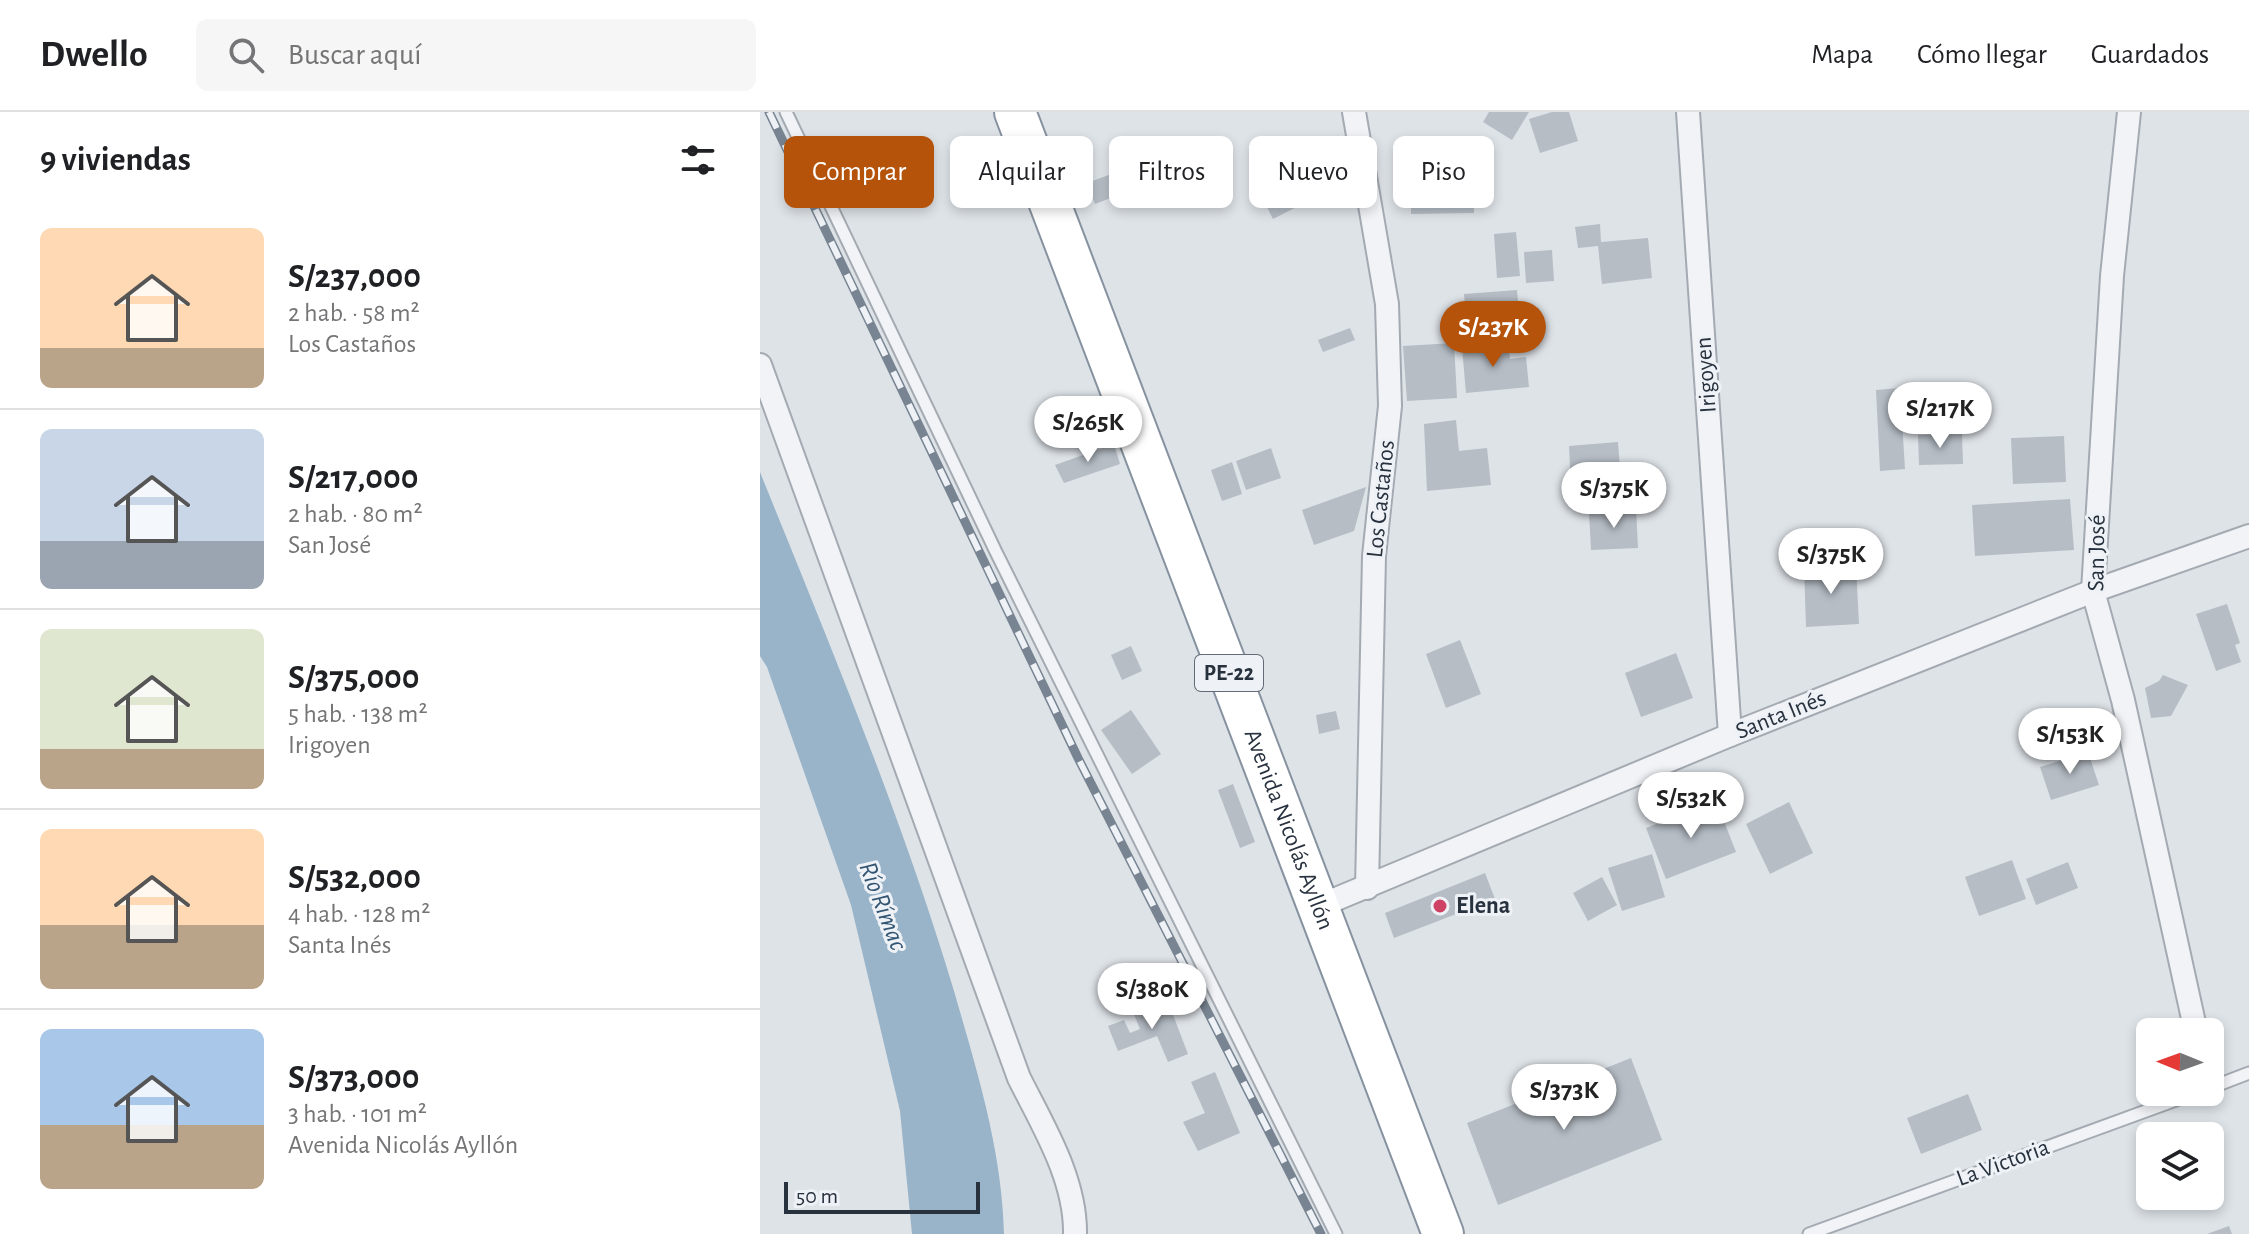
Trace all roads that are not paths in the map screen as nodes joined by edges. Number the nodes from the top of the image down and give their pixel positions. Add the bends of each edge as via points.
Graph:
1 (786, 112) edge
2 (1015, 112) edge
3 (1354, 112) edge
4 (1688, 112) edge
5 (2129, 112) edge
6 (760, 365) edge
7 (2249, 536) edge
8 (2093, 591) junction
9 (1730, 735) junction
10 (1367, 888) junction
11 (1317, 907) junction
12 (2193, 1018) edge
13 (2249, 1073) edge
14 (2224, 1083) edge
15 (2160, 1106) edge
16 (1075, 1234) edge
17 (1336, 1234) edge
18 (1443, 1234) edge
19 (1809, 1234) edge

1 - 17 lane via 989,538
2 - 11 highway, Avenida Nicolás Ayllón / PE-22
3 - 10 street, Los Castaños via 1387,304 1390,391 1374,569
4 - 9 street, Irigoyen
5 - 8 street, San José via 2112,276
6 - 16 street via 1019,1078 1056,1151 1075,1215
7 - 8 street, Santa Inés
8 - 9 street, Santa Inés
8 - 12 street, San José via 2123,700
9 - 10 street, Santa Inés
10 - 11 street, Santa Inés
11 - 18 highway, Avenida Nicolás Ayllón / PE-22
13 - 14 lane
15 - 19 lane, La Victoria

